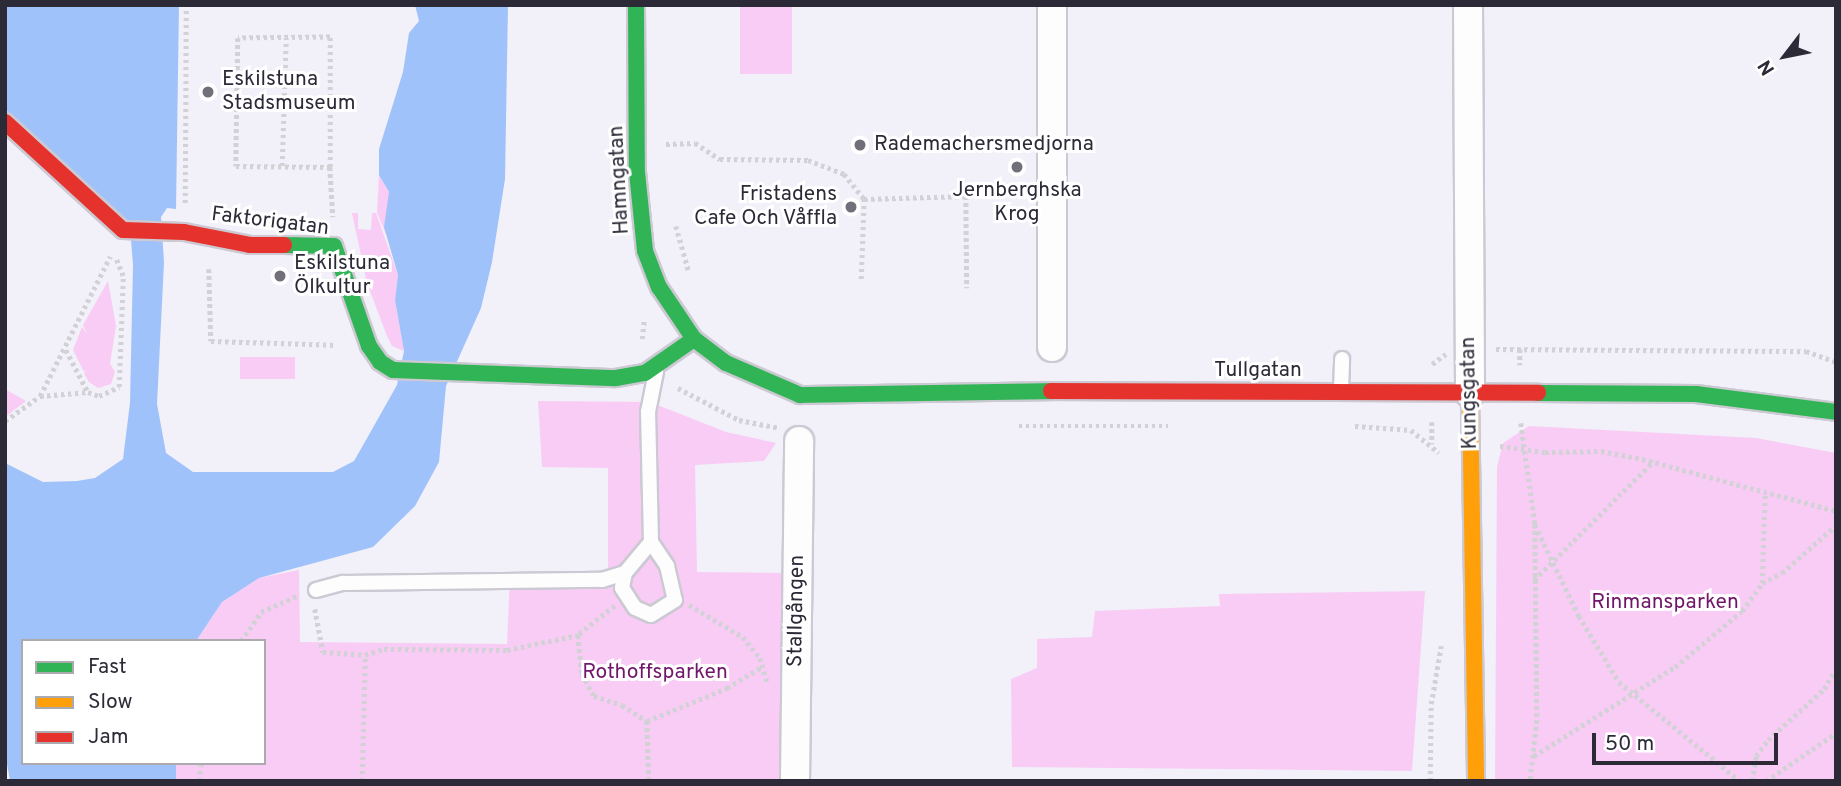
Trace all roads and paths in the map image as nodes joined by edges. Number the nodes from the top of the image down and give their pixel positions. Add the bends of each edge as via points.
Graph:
1 (186, 5) edge
2 (636, 5) edge
3 (1052, 5) edge
4 (1468, 5) edge
5 (286, 37) junction
6 (5, 122) edge
7 (669, 130) dead end
8 (669, 144) junction
9 (670, 157) dead end
10 (282, 166) junction
11 (330, 167) junction
12 (864, 199) junction
13 (674, 220) dead end
14 (184, 232) junction
15 (208, 237) junction
16 (334, 246) junction
17 (690, 274) dead end
18 (861, 279) dead end
19 (967, 288) dead end
20 (669, 303) junction
21 (644, 317) dead end
22 (694, 339) junction
23 (369, 346) junction
24 (1052, 347) dead end
25 (1498, 349) dead end
26 (66, 350) junction
27 (1342, 359) dead end
28 (1836, 362) edge
29 (658, 364) junction
30 (88, 392) junction
31 (1341, 393) junction
32 (1470, 393) junction
33 (40, 396) junction
34 (1836, 412) edge
35 (5, 421) edge
36 (799, 441) dead end
37 (1432, 445) dead end
38 (1442, 457) dead end
39 (1654, 461) junction
40 (1765, 492) junction
41 (1836, 511) edge
42 (1535, 524) junction
43 (1836, 525) edge
44 (651, 542) junction
45 (1555, 558) junction
46 (625, 573) junction
47 (1533, 580) junction
48 (1762, 583) junction
49 (316, 590) junction
50 (626, 599) junction
51 (675, 600) junction
52 (578, 635) junction
53 (242, 639) edge
54 (1441, 640) dead end
55 (365, 655) junction
56 (763, 666) junction
57 (1836, 669) edge
58 (768, 694) dead end
59 (1634, 695) junction
60 (647, 722) junction
61 (1836, 733) edge
62 (1534, 756) junction
63 (1737, 780) edge
64 (362, 781) edge
65 (649, 781) edge
66 (795, 781) edge
67 (1430, 781) edge
68 (1476, 781) edge
69 (1530, 781) edge
70 (1752, 781) edge
71 (1766, 781) edge

1 - 14 path
2 - 20 street, Hamngatan via 637,172 645,251
3 - 24 street
4 - 32 street, Kungsgatan
5 - 10 path
5 - 10 path via 238,38 236,166
5 - 11 path via 330,37
6 - 14 street, Faktorigatan via 123,230
7 - 8 path
8 - 9 path
8 - 12 path via 695,143 720,159 808,160 844,174
10 - 11 path
11 - 16 path
12 - 18 path
12 - 19 path via 965,196
13 - 17 path
14 - 15 street, Faktorigatan
15 - 16 street, Faktorigatan via 250,245
15 - 23 path via 211,341
16 - 23 street, Faktorigatan
20 - 21 path
20 - 22 street, Hamngatan
22 - 29 street, Faktorigatan
22 - 31 street, Tullgatan via 726,363 800,394
23 - 29 street, Faktorigatan via 380,362 396,370 616,378 645,373
25 - 28 path via 1806,351
26 - 30 path
26 - 30 path via 113,252 123,276 119,387 99,396
26 - 33 path
27 - 31 lane
29 - 44 lane via 648,412
30 - 33 path
31 - 32 street, Tullgatan
32 - 34 street, Tullgatan via 1696,394
32 - 68 street, Kungsgatan
33 - 35 path
36 - 66 street, Stallgången
37 - 38 path
39 - 40 path
39 - 42 path via 1601,452 1523,449
39 - 45 path
40 - 41 path
40 - 48 path
42 - 45 path
42 - 47 path
43 - 48 path via 1782,573
44 - 46 lane
44 - 51 lane via 667,566
45 - 47 path
45 - 59 path via 1602,657
46 - 49 lane via 602,580 342,583
46 - 50 lane via 621,588
47 - 62 path
48 - 59 path via 1734,619
49 - 53 path via 261,612
49 - 55 path via 314,620 323,652
50 - 51 lane via 651,615
50 - 52 path
51 - 56 path via 705,612 743,637
52 - 55 path via 507,650 384,649
52 - 60 path via 582,674 594,696 622,705
54 - 67 path via 1431,704
55 - 64 path
56 - 58 path
56 - 60 path via 727,688
57 - 70 path via 1824,689 1768,740 1756,756
59 - 62 path
59 - 63 path
60 - 65 path
61 - 71 path
62 - 69 path

